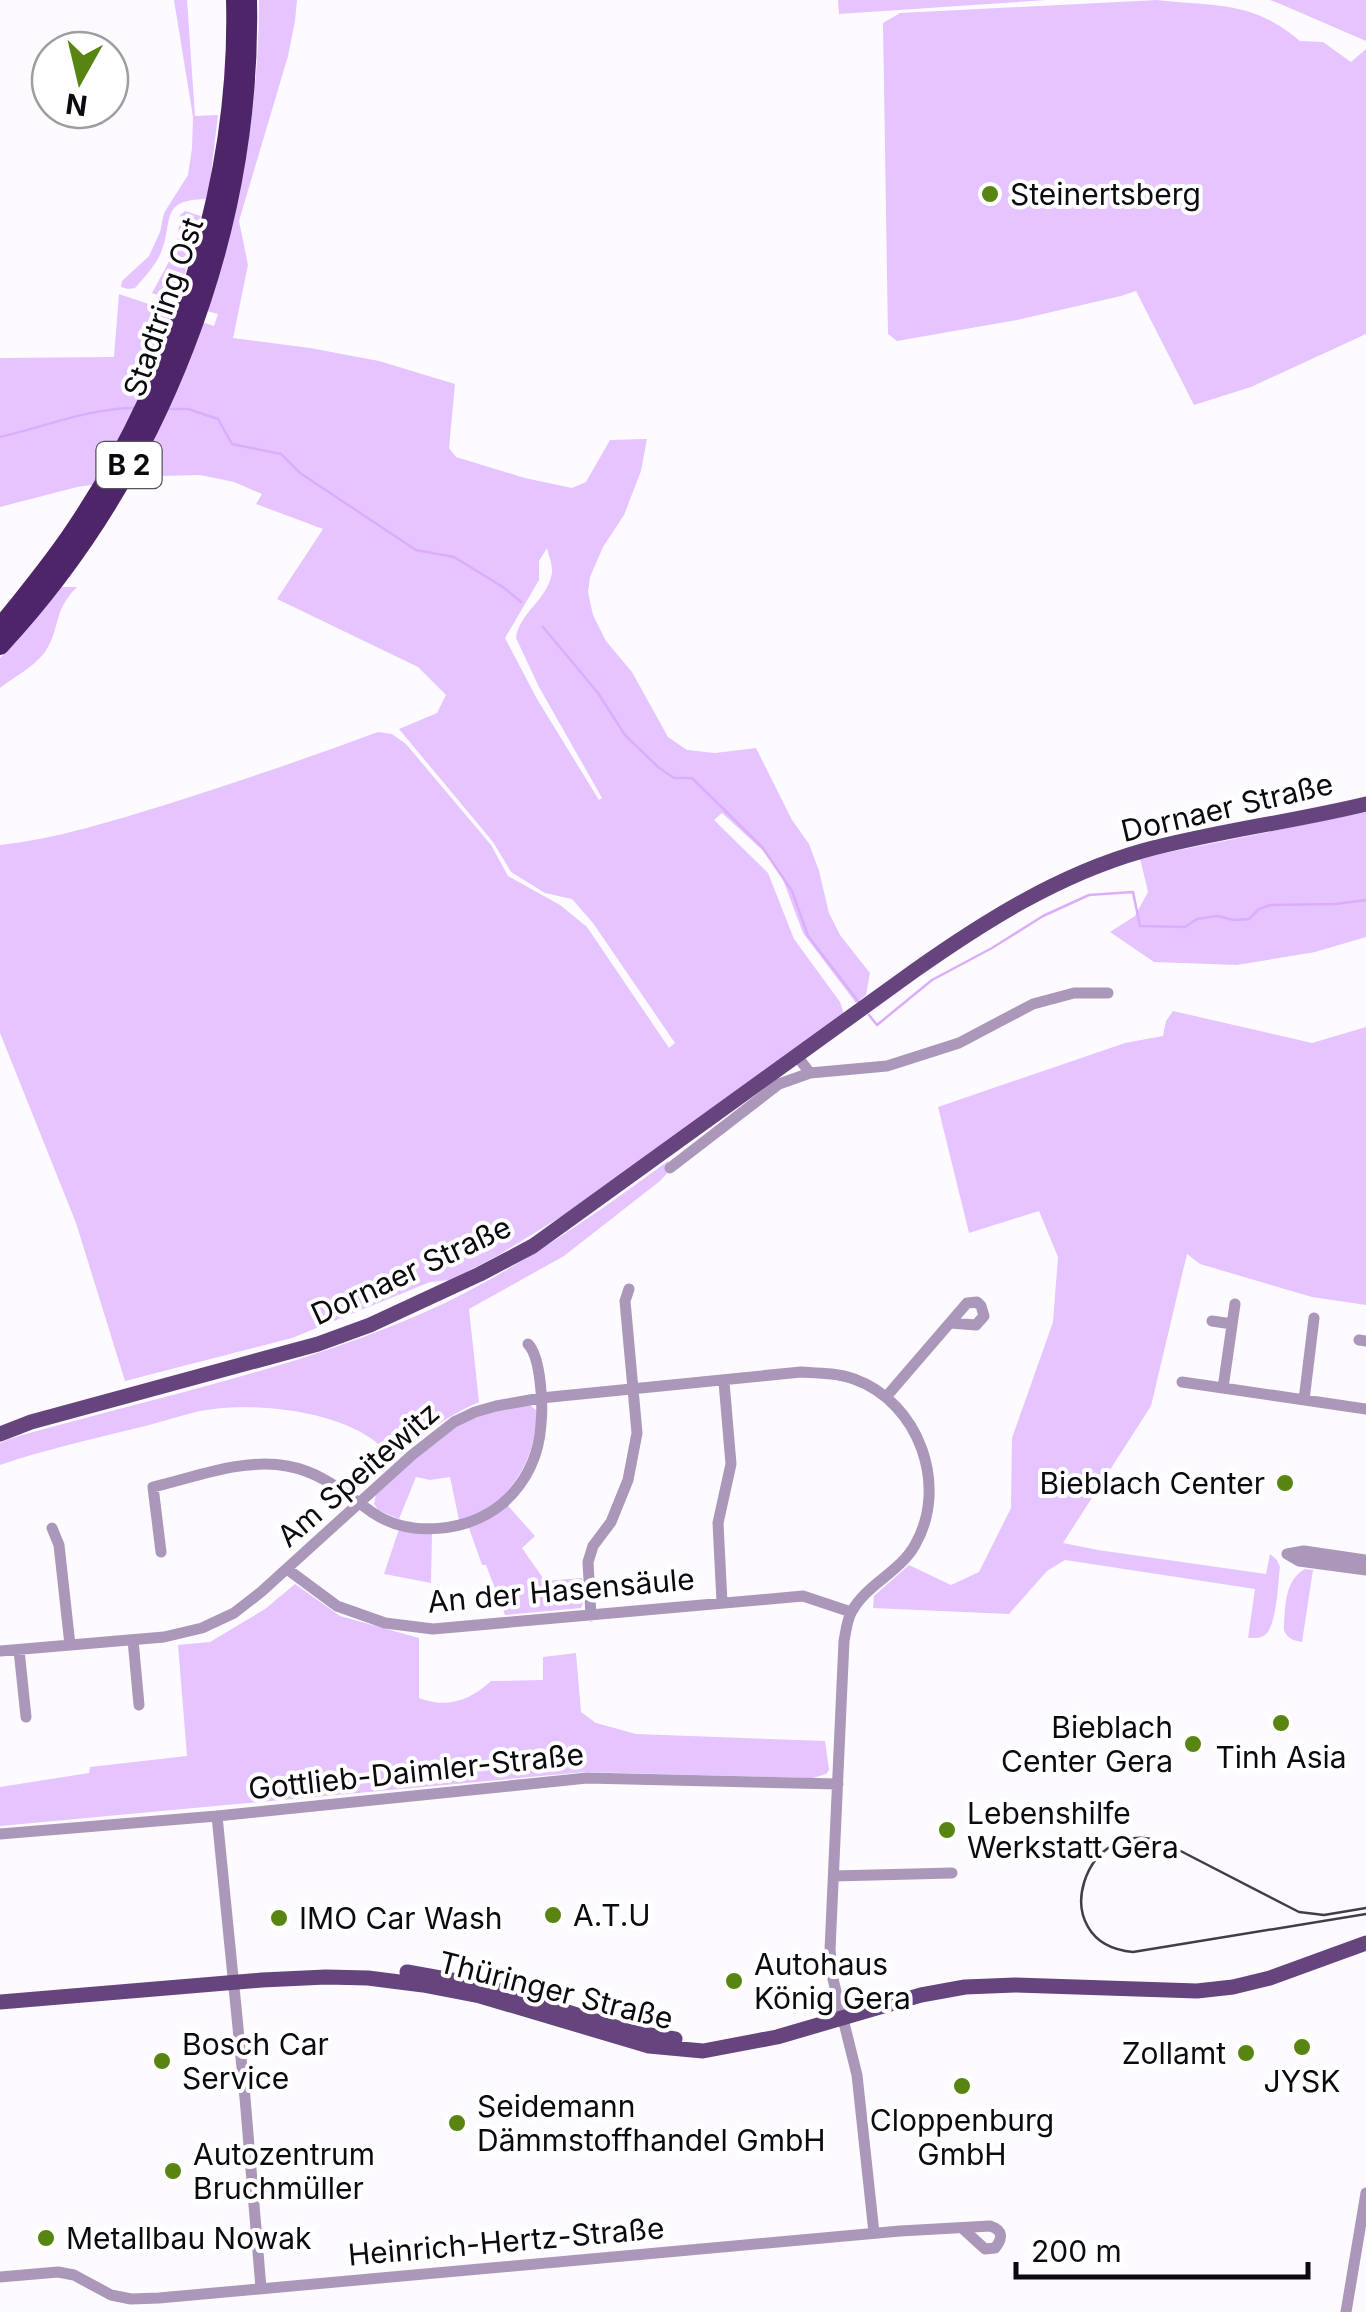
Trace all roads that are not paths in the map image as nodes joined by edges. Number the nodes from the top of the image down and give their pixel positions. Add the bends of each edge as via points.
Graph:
1 (235, 0) edge
2 (248, 0) edge
3 (203, 271) junction
4 (3, 636) edge
5 (1366, 804) edge
6 (1108, 993) dead end
7 (798, 1056) junction
8 (810, 1072) junction
9 (670, 1168) dead end
10 (629, 1289) dead end
11 (1235, 1304) dead end
12 (1314, 1318) dead end
13 (1212, 1321) dead end
14 (950, 1323) dead end
15 (1232, 1324) junction
16 (528, 1344) dead end
17 (724, 1382) junction
18 (1182, 1382) dead end
19 (1224, 1388) junction
20 (634, 1390) junction
21 (886, 1397) junction
22 (540, 1398) junction
23 (1304, 1400) junction
24 (1366, 1409) edge
25 (0, 1434) edge
26 (360, 1502) junction
27 (52, 1528) dead end
28 (160, 1552) dead end
29 (1366, 1560) edge
30 (287, 1569) junction
31 (1366, 1570) edge
32 (722, 1602) junction
33 (851, 1612) junction
34 (591, 1616) junction
35 (133, 1640) junction
36 (70, 1645) junction
37 (19, 1650) junction
38 (0, 1652) edge
39 (139, 1704) dead end
40 (26, 1717) dead end
41 (838, 1784) junction
42 (217, 1816) junction
43 (0, 1834) edge
44 (952, 1872) dead end
45 (834, 1876) junction
46 (1366, 1943) edge
47 (232, 1978) junction
48 (0, 1993) edge
49 (0, 2002) edge
50 (844, 2018) junction
51 (1366, 2193) edge
52 (1364, 2224) edge
53 (962, 2228) dead end
54 (874, 2234) junction
55 (0, 2277) edge
56 (261, 2288) junction
57 (1346, 2312) edge

1 - 3 highway, Stadtring Ost / B 2 via 231,90
2 - 3 highway, Stadtring Ost / B 2 via 239,147
3 - 4 highway, Stadtring Ost / B 2 via 180,358 136,454 50,587
5 - 7 main road, Dornaer Straße via 1192,838 1086,871 967,934
6 - 8 street via 1032,1004 960,1043 887,1066
7 - 8 street
7 - 25 main road, Dornaer Straße via 533,1246 422,1303 318,1344
8 - 9 street via 779,1084
10 - 20 street
11 - 15 street
12 - 23 street
13 - 15 street
14 - 21 street
15 - 19 street
16 - 22 street via 535,1351
17 - 20 street, Am Speitewitz
17 - 21 street, Am Speitewitz via 833,1374
17 - 32 street via 732,1464 718,1523
18 - 19 street
19 - 23 street
20 - 22 street, Am Speitewitz
20 - 34 street via 637,1433 628,1480 588,1562
21 - 33 street, Am Speitewitz via 921,1441 931,1488 912,1550
22 - 26 street, Am Speitewitz via 454,1422
22 - 26 street via 532,1464 495,1509 434,1529 392,1522
23 - 24 street
26 - 28 street via 314,1474 274,1464 153,1487
26 - 30 street, Am Speitewitz
27 - 36 street
29 - 31 street via 1288,1554
30 - 34 street, An der Hasensäule via 337,1606 385,1623 433,1629
30 - 35 street, Am Speitewitz via 234,1613 202,1628
32 - 33 street, An der Hasensäule via 803,1596
32 - 34 street, An der Hasensäule
33 - 41 street
35 - 36 street, Am Speitewitz
35 - 39 street
36 - 37 street, Am Speitewitz
37 - 38 street, Am Speitewitz
37 - 40 street
41 - 42 street, Gottlieb-Daimler-Straße via 587,1778
41 - 45 street
42 - 43 street, Gottlieb-Daimler-Straße
42 - 47 street
44 - 45 street
45 - 50 street via 831,1964
46 - 50 main road, Thüringer Straße via 1232,1987 965,1987
47 - 48 main road, Thüringer Straße
47 - 49 main road, Thüringer Straße
47 - 50 main road, Thüringer Straße via 315,1968 412,1972 485,1986 581,2021 738,2044
47 - 56 street
50 - 54 street via 857,2075
51 - 52 street
52 - 57 street
53 - 54 street, Heinrich-Hertz-Straße
54 - 56 street, Heinrich-Hertz-Straße
55 - 56 street, Heinrich-Hertz-Straße via 58,2272 131,2299

